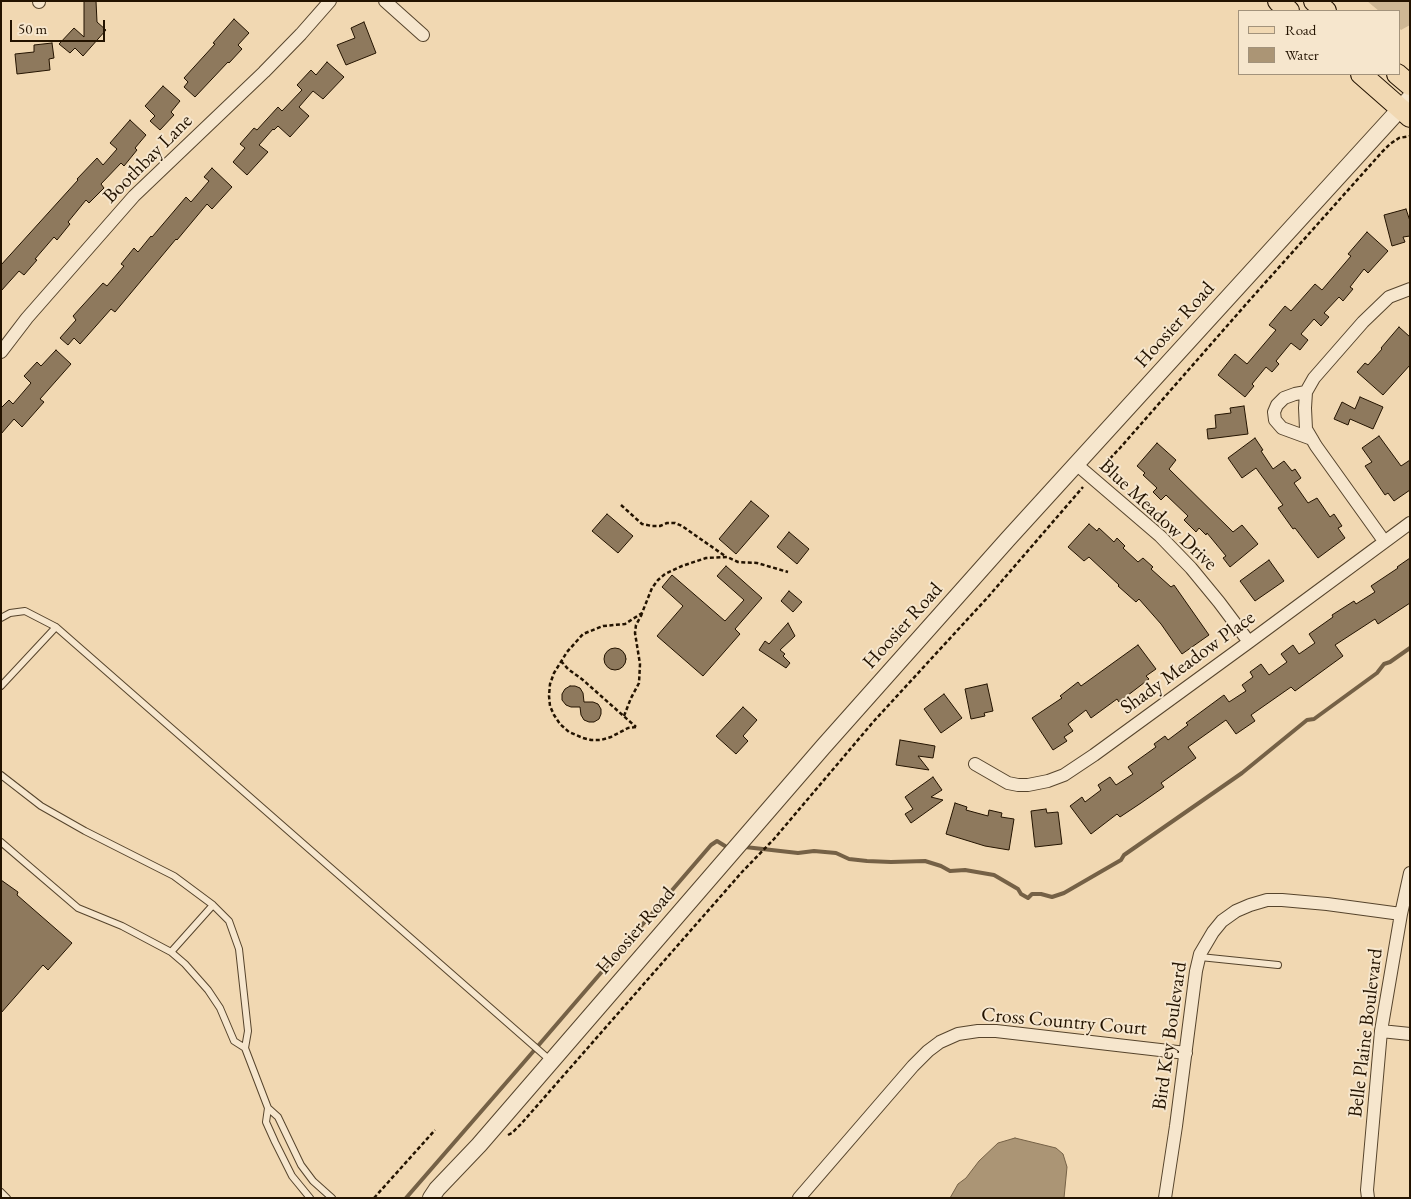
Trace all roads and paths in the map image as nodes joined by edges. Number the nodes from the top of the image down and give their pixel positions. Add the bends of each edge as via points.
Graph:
1 (330, 1) edge
2 (385, 1) edge
3 (1278, 1) edge
4 (1314, 1) edge
5 (1288, 10) edge
6 (1325, 10) edge
7 (423, 35) dead end
8 (1362, 75) edge
9 (1398, 75) edge
10 (1410, 85) edge
11 (1406, 108) edge
12 (1410, 136) edge
13 (1410, 289) edge
14 (1, 352) edge
15 (1306, 392) junction
16 (1312, 439) junction
17 (1076, 464) junction
18 (1092, 477) junction
19 (621, 505) dead end
20 (1410, 524) edge
21 (1384, 542) junction
22 (727, 557) junction
23 (788, 572) dead end
24 (642, 613) junction
25 (1, 618) edge
26 (56, 627) junction
27 (1249, 642) junction
28 (562, 660) junction
29 (1, 686) edge
30 (624, 716) junction
31 (975, 764) dead end
32 (1, 775) edge
33 (1, 842) edge
34 (1410, 873) edge
35 (213, 905) junction
36 (1401, 914) junction
37 (172, 952) junction
38 (1200, 957) junction
39 (1278, 966) dead end
40 (1381, 1031) junction
41 (1410, 1034) edge
42 (245, 1048) junction
43 (1186, 1053) junction
44 (552, 1061) junction
45 (268, 1108) junction
46 (435, 1130) dead end
47 (506, 1135) dead end
48 (1, 1192) edge
49 (434, 1193) edge
50 (7, 1198) edge
51 (310, 1198) edge
52 (332, 1198) edge
53 (374, 1198) edge
54 (417, 1198) edge
55 (799, 1198) edge
56 (1165, 1198) edge
57 (1368, 1198) edge

1 - 14 street, Boothbay Lane via 264,72 134,196
2 - 7 street
3 - 5 main road
4 - 6 main road
8 - 11 main road
9 - 10 main road
11 - 17 street, Hoosier Road
12 - 18 path via 1399,138 1382,152
13 - 15 street via 1389,297 1363,322 1314,378
15 - 16 street via 1306,429
15 - 16 street via 1284,398 1274,412 1275,420 1282,428
16 - 21 street
17 - 18 street, Blue Meadow Drive
17 - 44 street, Hoosier Road via 818,753
18 - 27 street, Blue Meadow Drive via 1192,568
18 - 47 path via 521,1124
19 - 22 path via 642,524 682,526
20 - 21 street, Shady Meadow Place
21 - 27 street, Shady Meadow Place
22 - 23 path
22 - 24 path via 706,558 665,574 652,588
24 - 28 path via 625,624 603,626 583,634
24 - 30 path via 634,633 640,683
25 - 26 lane via 25,611
26 - 29 lane
26 - 44 lane
27 - 31 street, Shady Meadow Place via 1064,775 1018,785 1008,783
28 - 30 path via 568,669
28 - 30 path via 552,678 549,696 550,706 560,724 583,738 601,740 636,727
32 - 35 lane via 41,806 174,876
33 - 37 lane via 78,908
34 - 36 street, Belle Plaine Boulevard
35 - 37 lane
35 - 42 lane via 229,921 239,949 248,1031
36 - 38 street, Bird Key Boulevard via 1267,900 1243,908 1222,921 1212,932
36 - 40 street, Belle Plaine Boulevard
37 - 42 lane via 208,990 220,1008 234,1041
38 - 39 lane
38 - 43 street, Bird Key Boulevard
40 - 41 street
40 - 57 street, Belle Plaine Boulevard
42 - 45 lane
43 - 55 street, Cross Country Court via 996,1031 958,1034 928,1051
43 - 56 street, Bird Key Boulevard
44 - 49 street, Hoosier Road via 480,1146
45 - 51 lane via 266,1122 275,1142 292,1176
45 - 52 lane via 278,1117 301,1165
46 - 53 path
48 - 50 lane
49 - 54 street, Hoosier Road

